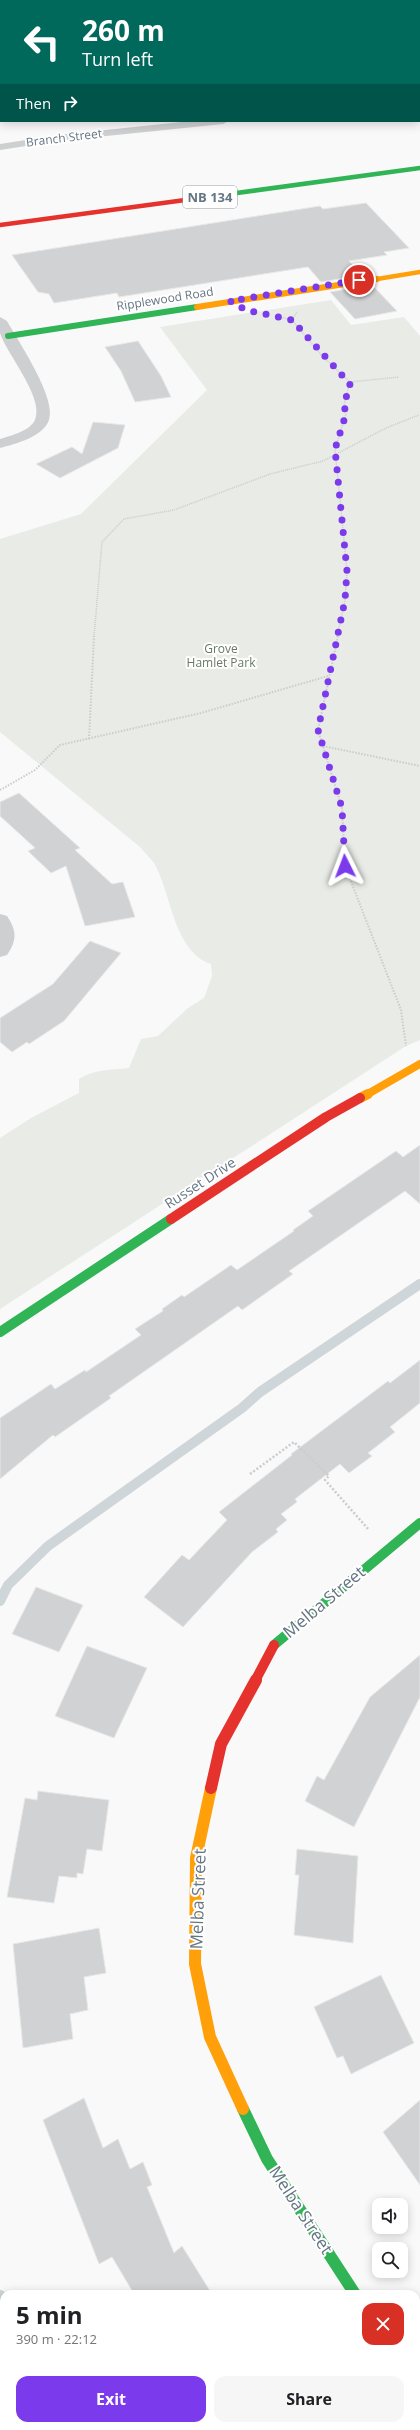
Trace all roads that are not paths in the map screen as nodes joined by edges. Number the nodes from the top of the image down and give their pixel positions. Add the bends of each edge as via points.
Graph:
1 (213, 122) edge
2 (0, 146) edge
3 (420, 168) edge
4 (0, 225) edge
5 (420, 272) edge
6 (0, 321) edge
7 (8, 336) junction
8 (0, 444) edge
9 (0, 921) edge
10 (0, 950) edge
11 (420, 1064) edge
12 (0, 1332) edge
13 (420, 1523) edge
14 (352, 2290) edge

1 - 2 street, Branch Street
3 - 4 street, NB 134
5 - 7 street, Ripplewood Road
6 - 7 street
7 - 8 street via 40,396 45,414 34,428
9 - 10 street via 5,928 6,937
11 - 12 street, Russet Drive via 326,1117
13 - 14 street, Melba Street via 271,1646 221,1744 196,1858 195,1964 210,2037 267,2159

